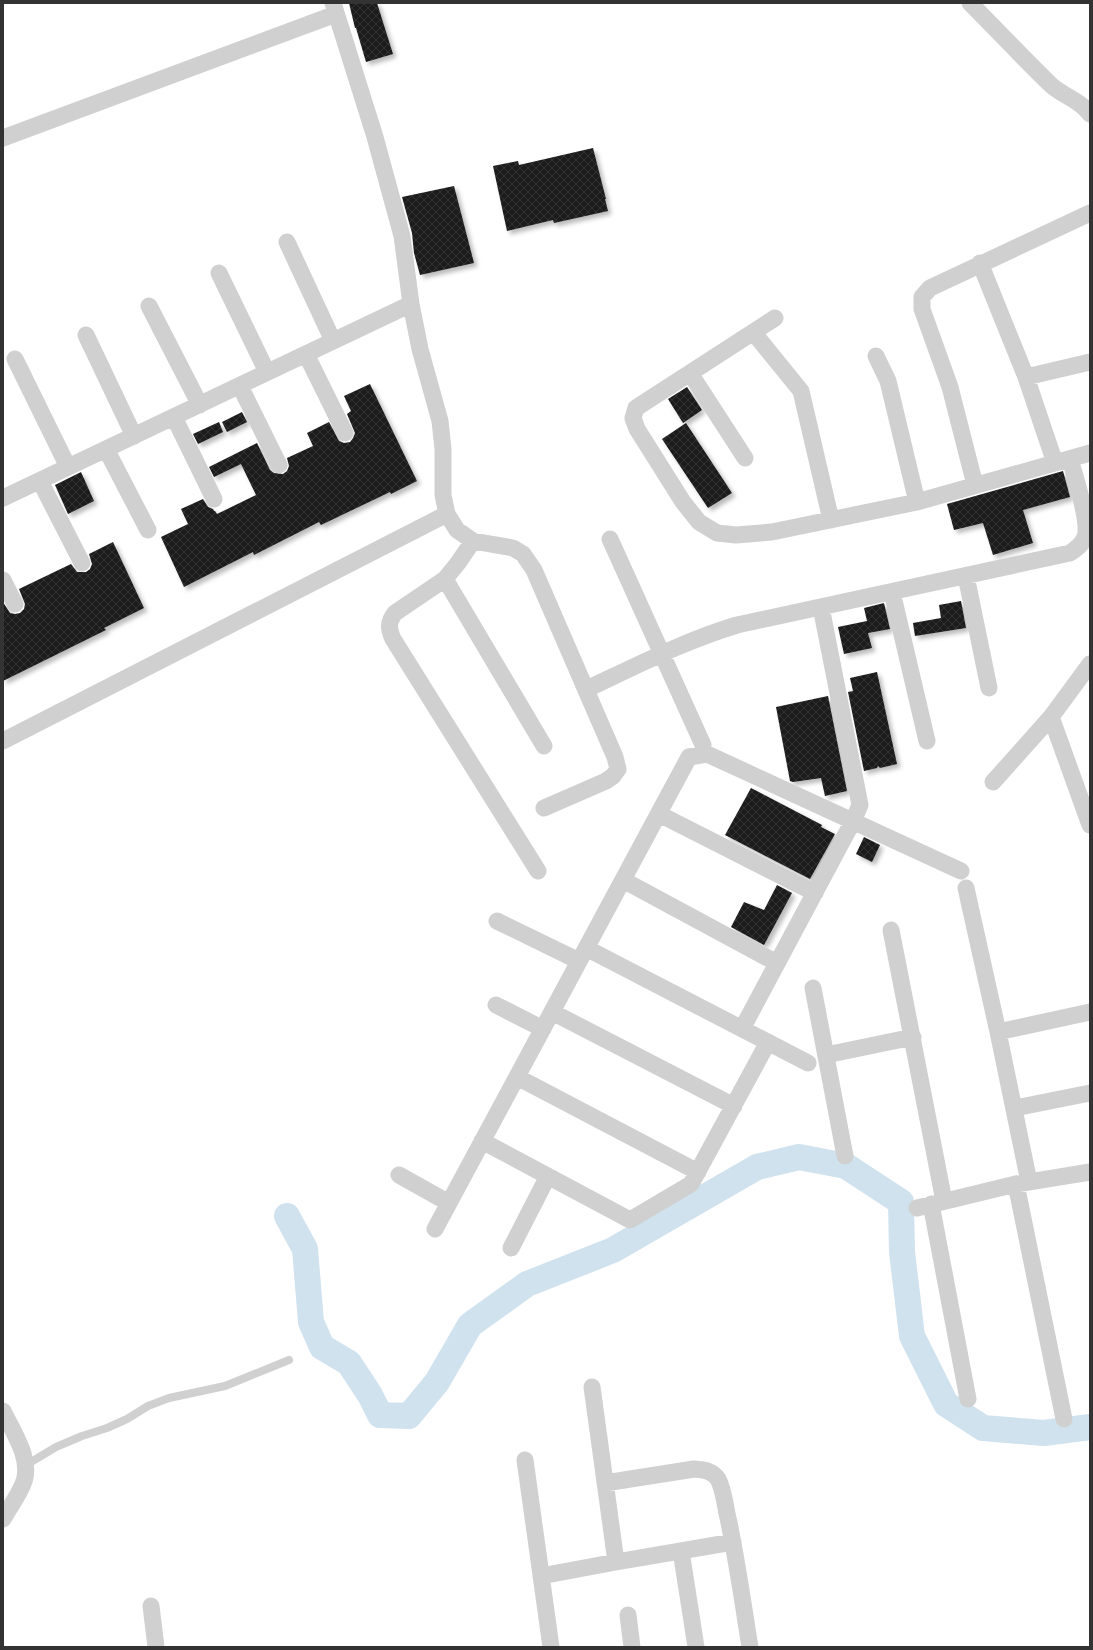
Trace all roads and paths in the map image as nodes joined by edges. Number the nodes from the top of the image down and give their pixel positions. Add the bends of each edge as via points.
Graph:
1 (970, 3) edge
2 (335, 9) edge
3 (1090, 114) edge
4 (3, 138) edge
5 (1090, 213) edge
6 (286, 242) dead end
7 (980, 263) junction
8 (219, 273) dead end
9 (411, 304) junction
10 (149, 306) dead end
11 (775, 318) dead end
12 (753, 332) junction
13 (86, 336) dead end
14 (333, 341) junction
15 (306, 354) junction
16 (876, 356) dead end
17 (16, 359) dead end
18 (1090, 362) edge
19 (267, 372) junction
20 (690, 373) junction
21 (1026, 377) junction
22 (240, 386) junction
23 (200, 404) junction
24 (174, 417) junction
25 (345, 433) dead end
26 (134, 436) junction
27 (106, 449) junction
28 (1090, 453) edge
29 (745, 458) dead end
30 (1063, 461) junction
31 (279, 465) dead end
32 (68, 467) junction
33 (40, 481) junction
34 (975, 485) junction
35 (3, 498) edge
36 (214, 499) dead end
37 (917, 502) junction
38 (447, 514) junction
39 (832, 520) junction
40 (148, 530) dead end
41 (610, 539) dead end
42 (473, 541) junction
43 (82, 563) dead end
44 (966, 576) junction
45 (445, 579) junction
46 (3, 580) edge
47 (892, 592) junction
48 (15, 604) dead end
49 (821, 607) junction
50 (661, 653) junction
51 (1090, 664) edge
52 (989, 688) dead end
53 (587, 689) junction
54 (1051, 717) junction
55 (3, 741) edge
56 (927, 741) dead end
57 (703, 745) dead end
58 (544, 746) dead end
59 (993, 782) dead end
60 (544, 808) dead end
61 (659, 814) junction
62 (853, 822) junction
63 (1090, 825) edge
64 (538, 871) dead end
65 (961, 871) dead end
66 (623, 880) junction
67 (966, 888) dead end
68 (815, 893) junction
69 (497, 920) dead end
70 (891, 930) dead end
71 (583, 954) junction
72 (777, 963) junction
73 (813, 988) dead end
74 (496, 1005) dead end
75 (552, 1012) junction
76 (1090, 1012) edge
77 (543, 1028) junction
78 (742, 1029) junction
79 (998, 1032) junction
80 (913, 1037) junction
81 (768, 1042) junction
82 (826, 1055) junction
83 (808, 1063) dead end
84 (517, 1077) junction
85 (1090, 1094) edge
86 (734, 1106) junction
87 (1015, 1108) junction
88 (482, 1142) junction
89 (845, 1156) dead end
90 (698, 1172) junction
91 (1090, 1172) edge
92 (399, 1175) dead end
93 (548, 1176) junction
94 (1022, 1183) junction
95 (449, 1203) junction
96 (931, 1204) junction
97 (435, 1229) dead end
98 (512, 1248) dead end
99 (289, 1360) dead end
100 (592, 1387) dead end
101 (968, 1400) dead end
102 (3, 1411) edge
103 (1064, 1419) dead end
104 (525, 1460) dead end
105 (26, 1465) junction
106 (605, 1483) junction
107 (3, 1519) edge
108 (733, 1542) junction
109 (681, 1551) junction
110 (616, 1562) junction
111 (541, 1576) junction
112 (151, 1606) dead end
113 (628, 1615) dead end
114 (156, 1647) edge
115 (550, 1647) edge
116 (632, 1647) edge
117 (696, 1647) edge
118 (750, 1647) edge

1 - 3 street via 1053,86 1073,98
2 - 4 street
2 - 9 street via 402,236
5 - 7 street
6 - 14 street
7 - 21 street
7 - 34 street via 930,288 922,297 922,309 950,387
8 - 19 street
9 - 14 street
9 - 38 street via 440,421 443,496
10 - 23 street
11 - 12 street
12 - 20 street
12 - 39 street via 801,391
13 - 26 street
14 - 15 street
15 - 19 street
15 - 25 street
16 - 37 street via 890,387
17 - 32 street
18 - 21 street
19 - 22 street
20 - 29 street
20 - 39 street via 636,408 633,418 637,429 683,502 699,522 717,533 736,535 772,532
21 - 30 street
22 - 23 street
22 - 31 street
23 - 24 street
24 - 26 street
24 - 36 street
26 - 27 street
27 - 32 street
27 - 40 street
28 - 30 street
30 - 34 street
30 - 44 street via 1087,526 1085,538 1078,548 1070,553
32 - 33 street
33 - 35 street
33 - 43 street
34 - 37 street
37 - 39 street
38 - 42 street via 457,530
38 - 55 street
41 - 50 street
42 - 45 street
42 - 53 street via 513,548 523,554 534,570
44 - 47 street
44 - 52 street
45 - 58 street
45 - 64 street via 395,613 389,621 389,630
46 - 48 street
47 - 49 street
47 - 56 street
49 - 50 street via 736,625 706,634
49 - 62 street via 860,805
50 - 53 street
50 - 57 street
51 - 54 street
53 - 60 street via 618,769 606,781
54 - 59 street
54 - 63 street
61 - 62 street via 689,757 707,754
61 - 66 street
61 - 68 street
62 - 65 street
62 - 68 street
66 - 71 street
66 - 72 street
67 - 79 street
68 - 72 street
69 - 71 street
70 - 80 street
71 - 75 street
71 - 78 street
72 - 78 street
73 - 82 street
74 - 77 street
75 - 77 street
75 - 86 street
76 - 79 street
77 - 84 street
78 - 81 street
79 - 87 street
80 - 82 street
80 - 96 street
81 - 83 street
81 - 86 street
82 - 89 street
84 - 88 street
84 - 90 street
85 - 87 street
86 - 90 street
87 - 94 street
88 - 93 street
88 - 95 street
90 - 93 street via 691,1184 630,1220
91 - 94 street
92 - 95 street
93 - 98 street
94 - 96 street
94 - 103 street
95 - 97 street
96 - 101 street
99 - 105 lane via 225,1386 169,1398 148,1406 107,1428 56,1447
100 - 106 street
102 - 105 street via 22,1448
104 - 111 street
105 - 107 street via 24,1483
106 - 108 street via 694,1469 709,1472 718,1480 722,1490
106 - 110 street
108 - 109 street
108 - 118 street
109 - 110 street
109 - 117 street
110 - 111 street
111 - 115 street
112 - 114 street
113 - 116 street

